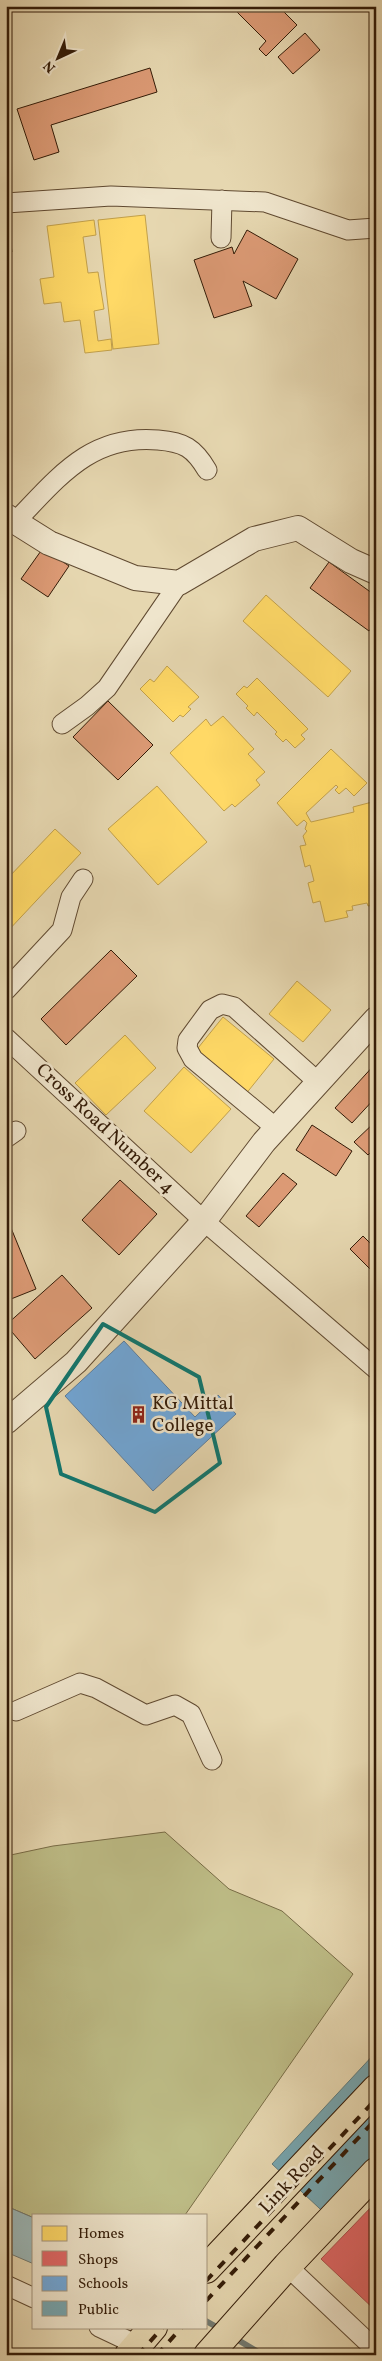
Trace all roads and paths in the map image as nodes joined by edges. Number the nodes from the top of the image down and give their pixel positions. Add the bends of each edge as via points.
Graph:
1 (222, 200) junction
2 (6, 203) edge
3 (376, 228) edge
4 (222, 238) dead end
5 (207, 470) dead end
6 (11, 519) edge
7 (376, 572) edge
8 (179, 583) junction
9 (62, 724) dead end
10 (83, 878) dead end
11 (6, 990) edge
12 (376, 1019) edge
13 (6, 1038) edge
14 (318, 1082) junction
15 (276, 1128) junction
16 (204, 1221) junction
17 (376, 1369) edge
18 (6, 1422) edge
19 (9, 1707) edge
20 (212, 1760) dead end
21 (376, 2089) edge
22 (376, 2172) edge
23 (287, 2266) junction
24 (208, 2267) edge
25 (6, 2285) edge
26 (32, 2297) edge
27 (102, 2328) edge
28 (139, 2342) edge
29 (376, 2350) edge
30 (208, 2355) edge

1 - 2 street via 111,196
1 - 3 street via 265,202 348,230
1 - 4 street
5 - 6 street via 197,453 174,441 141,438 113,444 83,457
6 - 8 street via 49,543 135,578
7 - 8 street via 351,561 298,528 254,539
8 - 9 street via 107,688
10 - 11 street via 71,897 62,930
12 - 14 street
13 - 16 street, Cross Road Number 4
14 - 15 street
14 - 15 street via 234,1007 222,1004 210,1010 188,1040 187,1048 192,1059
15 - 16 street
16 - 17 street, Cross Road Number 4
16 - 18 street via 76,1362
19 - 20 street via 80,1683 146,1715 175,1705 191,1714
21 - 24 main road, Link Road
22 - 23 main road
23 - 29 street
23 - 30 main road
25 - 26 street
27 - 28 street

